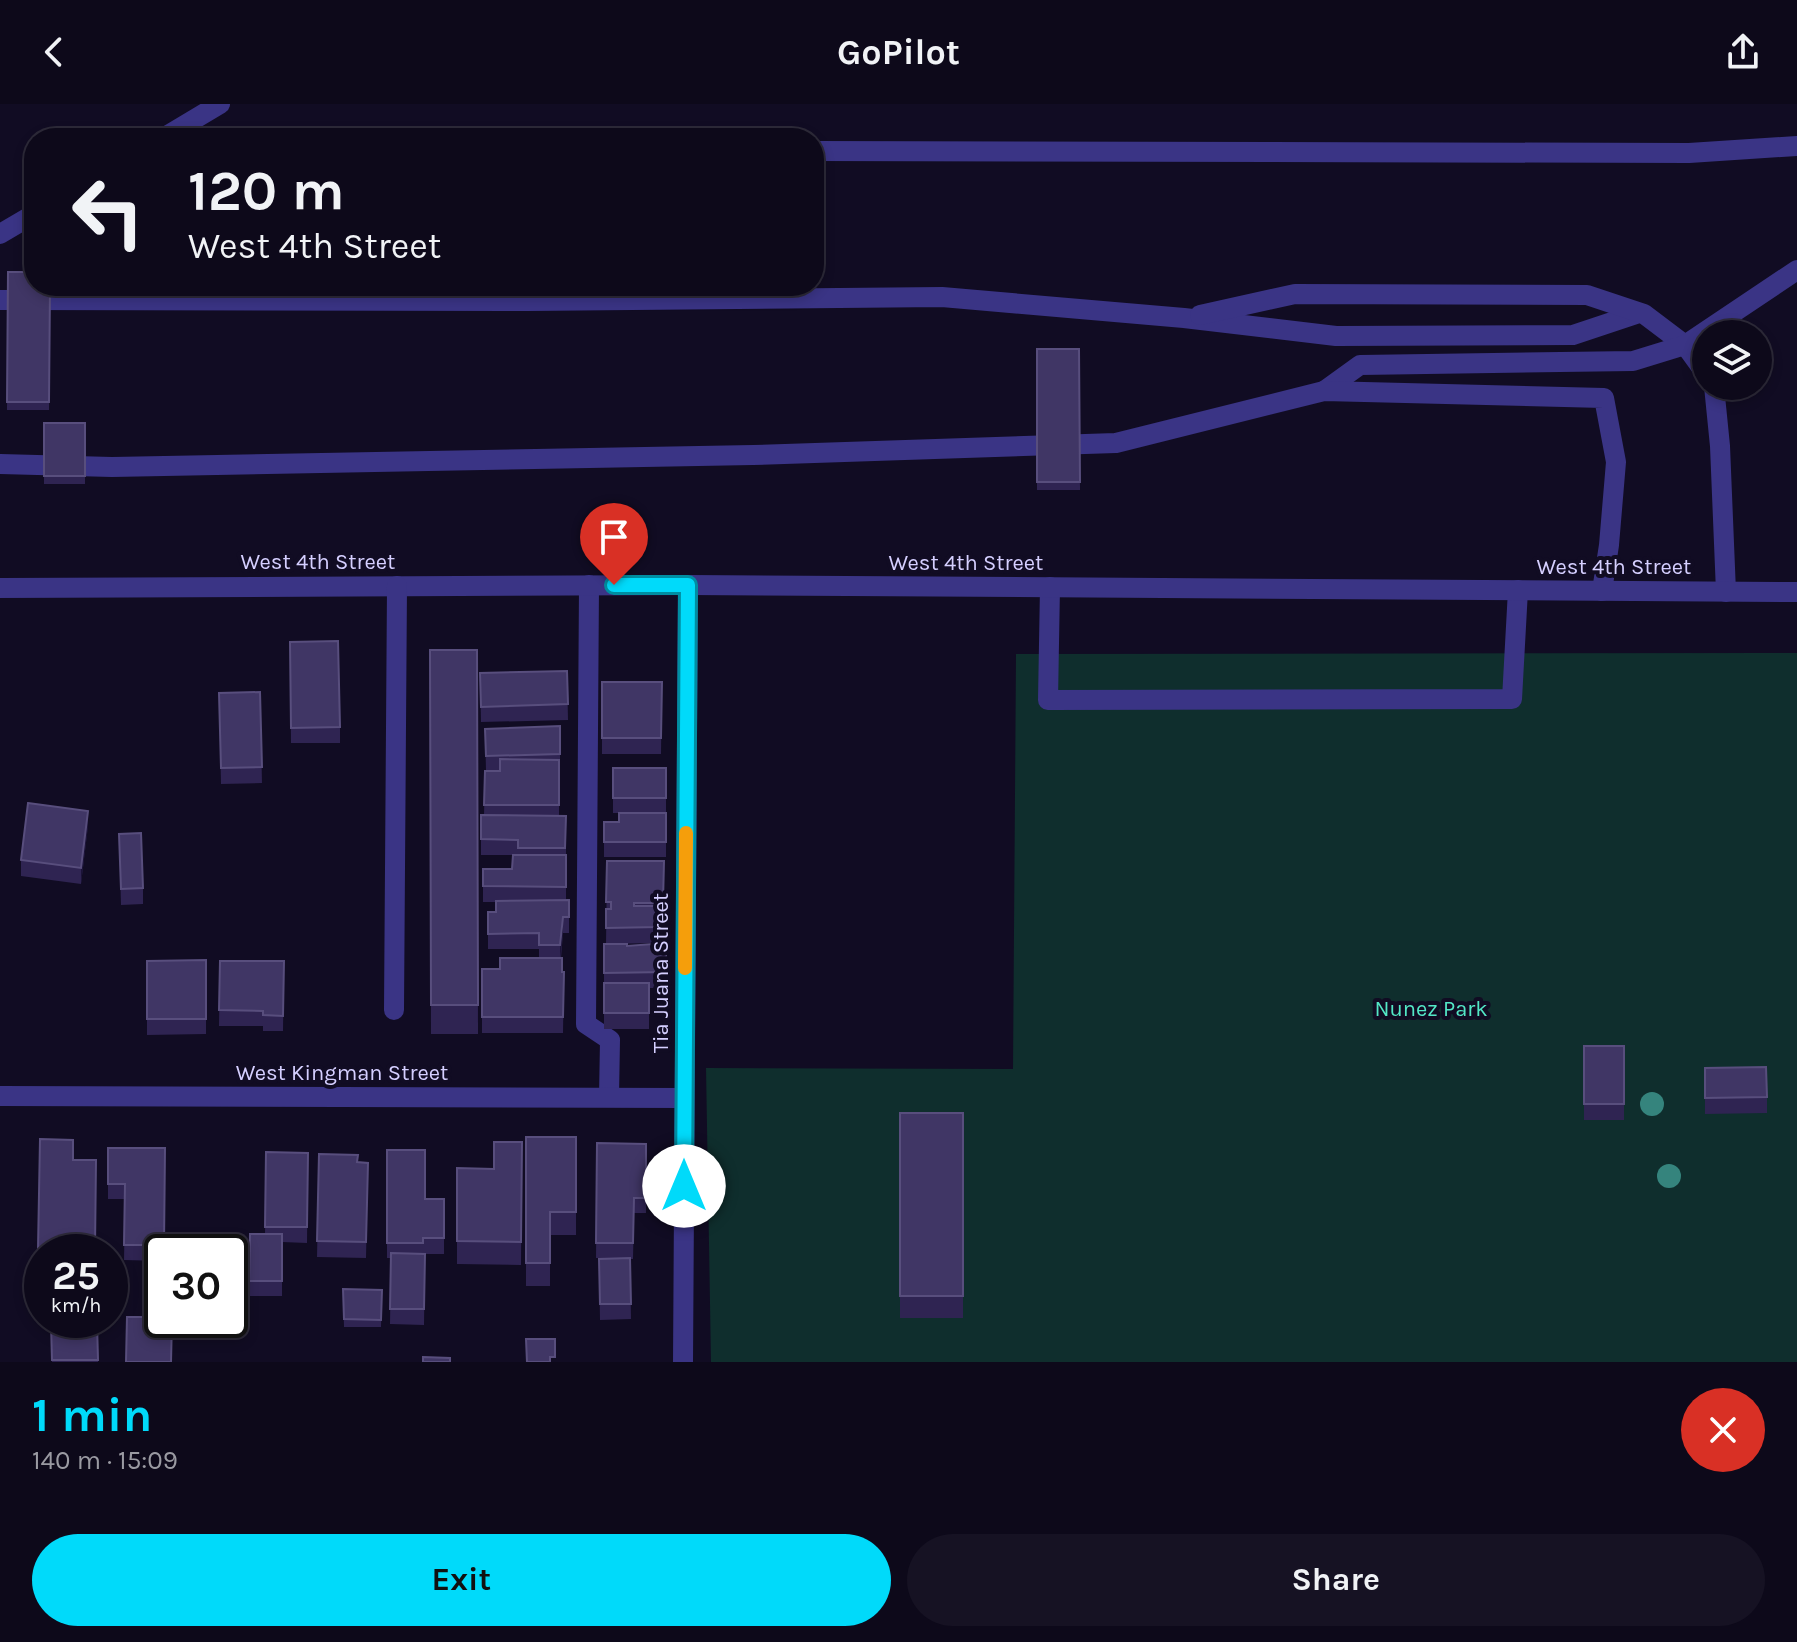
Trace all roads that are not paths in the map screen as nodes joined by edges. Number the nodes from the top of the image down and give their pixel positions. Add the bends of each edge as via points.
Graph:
1 (220, 104) edge
2 (180, 128) edge
3 (1797, 146) edge
4 (824, 151) edge
5 (24, 220) edge
6 (0, 234) edge
7 (1797, 270) edge
8 (0, 300) edge
9 (1639, 313) junction
10 (1184, 318) junction
11 (1685, 345) junction
12 (1692, 355) edge
13 (1324, 391) junction
14 (1715, 400) edge
15 (0, 464) edge
16 (589, 585) junction
17 (688, 585) junction
18 (397, 586) junction
19 (1050, 587) junction
20 (0, 588) edge
21 (1518, 590) junction
22 (1602, 591) junction
23 (1726, 592) junction
24 (1797, 592) edge
25 (394, 1010) dead end
26 (0, 1096) edge
27 (609, 1097) junction
28 (684, 1098) junction
29 (683, 1362) edge

1 - 2 street
3 - 4 street via 1689,153
5 - 6 street
7 - 11 street
8 - 10 street via 942,297
9 - 10 street via 1573,335 1336,336
9 - 10 street via 1587,295 1295,294
9 - 11 street
11 - 12 street
11 - 13 street via 1633,361 1360,365
13 - 15 street via 1116,443 112,467
13 - 22 street via 1604,398 1616,462
14 - 23 street
16 - 17 street, West 4th Street
16 - 18 street, West 4th Street
16 - 27 street via 586,1024 610,1040
17 - 19 street, West 4th Street
17 - 28 street, Tia Juana Street
18 - 20 street, West 4th Street
18 - 25 street
19 - 21 street, West 4th Street
19 - 21 street via 1048,700 1512,699
21 - 22 street, West 4th Street
22 - 23 street, West 4th Street
23 - 24 street, West 4th Street
26 - 27 street, West Kingman Street
27 - 28 street, West Kingman Street
28 - 29 street, Tia Juana Street

